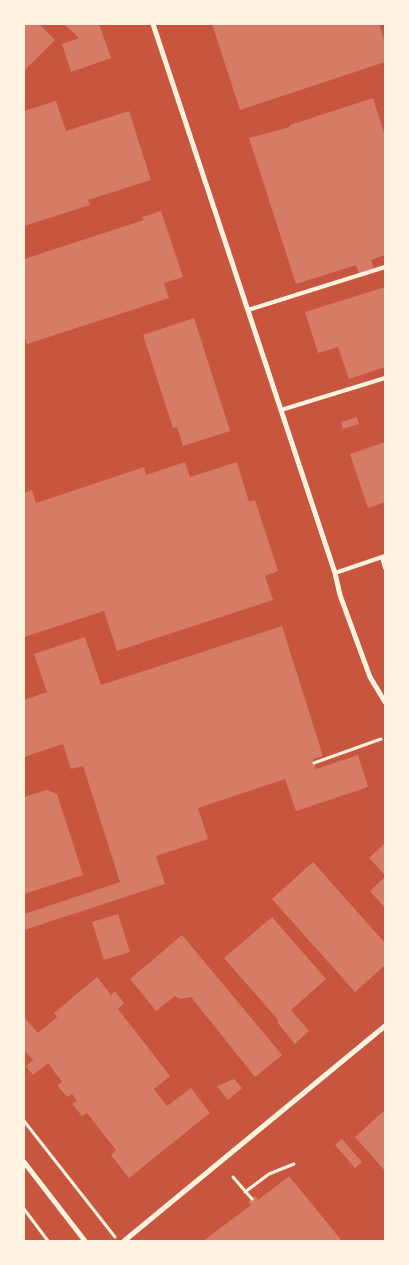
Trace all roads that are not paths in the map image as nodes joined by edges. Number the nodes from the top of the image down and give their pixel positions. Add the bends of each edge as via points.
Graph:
1 (153, 24) edge
2 (385, 267) edge
3 (248, 310) junction
4 (385, 378) edge
5 (281, 410) junction
6 (383, 557) edge
7 (385, 568) edge
8 (336, 573) junction
9 (385, 702) edge
10 (385, 1026) edge
11 (24, 1162) edge
12 (86, 1241) edge
13 (124, 1241) edge

1 - 3 street
2 - 3 lane
3 - 5 street
4 - 5 lane
5 - 8 street
6 - 7 lane
6 - 8 lane
8 - 9 street via 340,595 370,677
10 - 13 street
11 - 12 street

